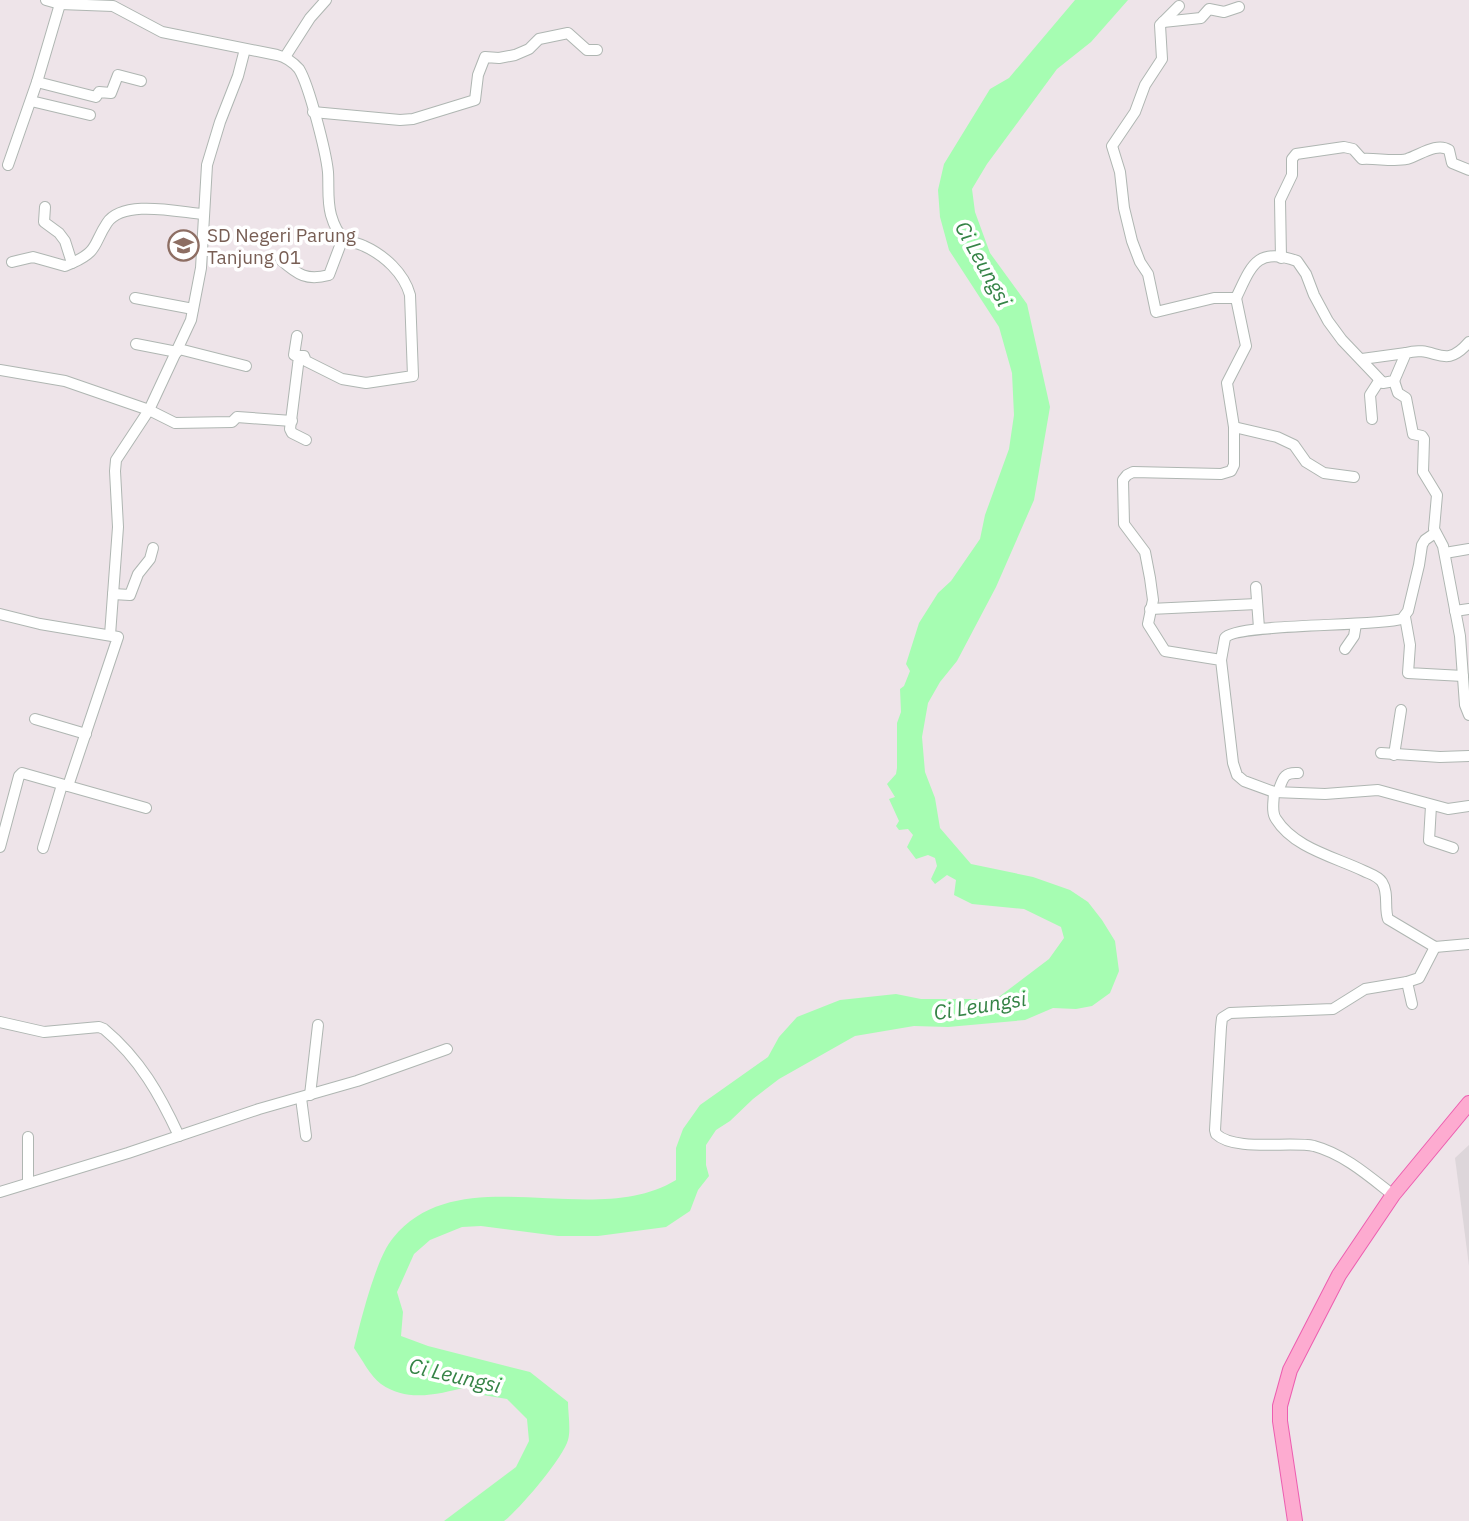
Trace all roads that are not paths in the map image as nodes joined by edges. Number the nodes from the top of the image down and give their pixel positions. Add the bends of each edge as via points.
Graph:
1 (46, 0) edge
2 (326, 0) edge
3 (114, 3) edge
4 (60, 4) junction
5 (1179, 6) dead end
6 (1239, 7) dead end
7 (1163, 22) junction
8 (245, 49) junction
9 (597, 50) dead end
10 (285, 57) junction
11 (37, 82) junction
12 (141, 82) dead end
13 (31, 101) junction
14 (313, 112) junction
15 (90, 115) dead end
16 (8, 165) dead end
17 (1469, 170) edge
18 (45, 207) dead end
19 (203, 214) junction
20 (343, 238) junction
21 (1281, 258) junction
22 (281, 260) dead end
23 (12, 262) dead end
24 (72, 263) junction
25 (135, 298) dead end
26 (1236, 298) junction
27 (194, 309) junction
28 (297, 336) dead end
29 (1469, 342) edge
30 (136, 344) dead end
31 (178, 351) junction
32 (1406, 353) junction
33 (299, 356) junction
34 (1362, 359) junction
35 (247, 366) dead end
36 (0, 370) edge
37 (1379, 381) junction
38 (1394, 381) junction
39 (149, 410) junction
40 (1372, 419) dead end
41 (292, 421) junction
42 (1234, 427) junction
43 (306, 440) dead end
44 (1354, 477) dead end
45 (1436, 533) junction
46 (153, 548) dead end
47 (1469, 549) edge
48 (1445, 553) junction
49 (1255, 587) dead end
50 (113, 594) junction
51 (1257, 604) junction
52 (1150, 609) junction
53 (1469, 609) edge
54 (1455, 611) junction
55 (0, 614) edge
56 (1405, 617) junction
57 (1356, 624) junction
58 (1258, 628) junction
59 (110, 635) junction
60 (1464, 635) edge
61 (1345, 649) dead end
62 (1465, 657) edge
63 (1221, 660) junction
64 (1463, 676) junction
65 (1401, 710) dead end
66 (1469, 715) edge
67 (35, 719) dead end
68 (86, 734) junction
69 (1381, 753) dead end
70 (1394, 755) junction
71 (1469, 756) edge
72 (1298, 773) dead end
73 (65, 785) junction
74 (1276, 792) junction
75 (1431, 806) junction
76 (1469, 806) edge
77 (146, 808) dead end
78 (0, 847) edge
79 (43, 848) dead end
80 (1453, 848) dead end
81 (1469, 944) edge
82 (1435, 947) junction
83 (1407, 982) junction
84 (1412, 1004) dead end
85 (0, 1022) edge
86 (318, 1025) dead end
87 (447, 1049) dead end
88 (305, 1096) junction
89 (1469, 1103) edge
90 (179, 1136) junction
91 (306, 1136) dead end
92 (28, 1137) dead end
93 (28, 1183) junction
94 (0, 1192) edge
95 (1393, 1195) junction
96 (1295, 1521) edge

1 - 4 street
2 - 10 street
3 - 4 street
3 - 8 street via 162,33
4 - 11 street
5 - 7 street
6 - 7 street via 1223,12 1209,9 1201,18
7 - 26 street via 1162,59 1112,146 1132,241 1148,274 1156,312 1214,298
8 - 10 street
8 - 19 street via 207,165
9 - 14 street via 587,50 568,33 539,39 515,55 485,57 475,100 413,118
10 - 14 street via 305,82
11 - 12 street via 96,97 99,92 111,93 118,75
11 - 13 street
13 - 15 street
13 - 16 street
14 - 20 street via 323,149 331,216
17 - 21 street via 1452,163 1445,147 1404,160 1362,159 1344,147 1296,154 1280,200
18 - 24 street via 44,222 60,233
19 - 24 street via 140,208 119,214 109,220 91,254
19 - 27 street
20 - 22 street via 329,275 310,279
20 - 33 street via 371,250 407,283 412,376 366,383 342,379
21 - 26 street via 1254,262
21 - 34 street via 1300,264 1328,321
23 - 24 street via 33,257 65,266
25 - 27 street
26 - 42 street via 1245,346 1227,383
27 - 31 street
28 - 33 street via 294,355
29 - 32 street via 1449,358 1415,350
30 - 31 street
31 - 35 street
31 - 39 street
32 - 34 street
32 - 38 street
33 - 41 street
34 - 37 street
36 - 39 street via 65,381
37 - 38 street
37 - 40 street via 1370,395
38 - 45 street via 1398,393 1406,398 1413,434 1424,439 1423,472 1437,495
39 - 41 street via 181,425 232,422 237,417
39 - 50 street via 116,460
41 - 43 street via 292,433
42 - 44 street via 1277,437 1294,445 1306,462 1324,472
42 - 52 street via 1234,465 1227,473 1133,472 1123,480 1124,524 1145,552 1153,596
45 - 48 street
45 - 56 street via 1422,545
46 - 50 street via 132,594
47 - 48 street
48 - 54 street
49 - 51 street
50 - 59 street
51 - 52 street
51 - 58 street
52 - 63 street via 1148,624 1165,651
53 - 54 street
54 - 60 street
55 - 59 street
56 - 57 street
56 - 64 street via 1408,673
57 - 58 street
57 - 61 street
58 - 63 street via 1226,634
59 - 68 street via 118,637
60 - 62 street
62 - 64 street
63 - 74 street via 1237,775
64 - 66 street
65 - 70 street
67 - 68 street
68 - 73 street
69 - 70 street
70 - 71 street
72 - 74 street via 1284,775
73 - 77 street
73 - 78 street via 20,774
73 - 79 street
74 - 75 street via 1378,790
74 - 82 street via 1273,813 1288,831 1318,852 1376,876 1384,888 1388,919
75 - 76 street
75 - 80 street via 1429,840
81 - 82 street
82 - 83 street via 1423,973
83 - 84 street
83 - 95 street via 1365,989 1328,1011 1230,1013 1222,1018 1214,1130 1221,1138 1322,1149
85 - 90 street via 44,1032 104,1029 157,1089
86 - 88 street
87 - 88 street
88 - 90 street
88 - 91 street
89 - 95 main road
90 - 93 street
92 - 93 street
93 - 94 street
95 - 96 main road via 1339,1275 1283,1392 1280,1428

